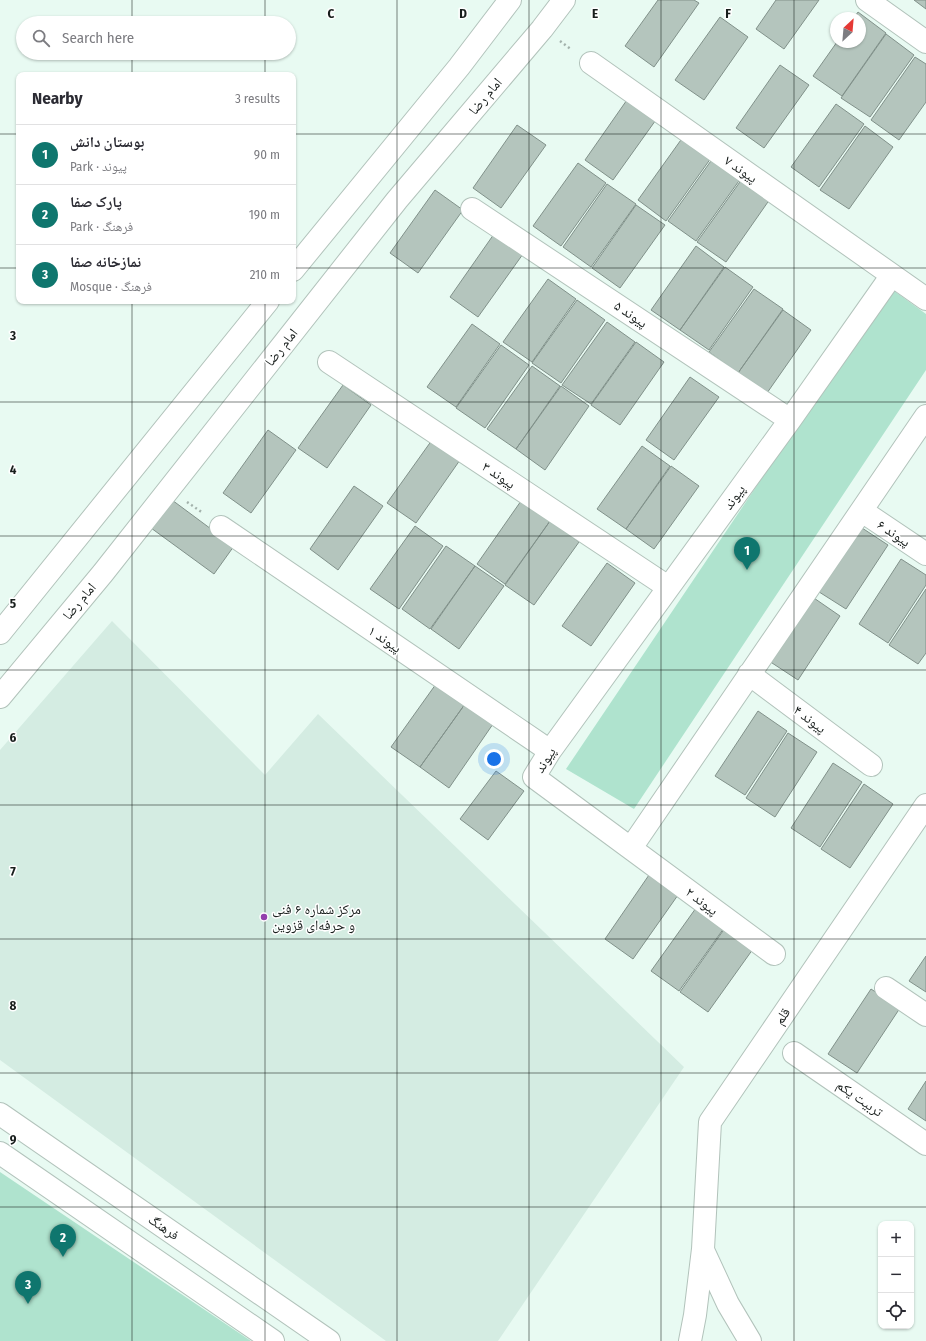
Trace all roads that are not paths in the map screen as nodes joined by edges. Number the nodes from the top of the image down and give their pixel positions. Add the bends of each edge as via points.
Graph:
1 (510, 0) edge
2 (564, 0) edge
3 (867, 0) edge
4 (926, 42) edge
5 (591, 63) road end
6 (472, 209) dead end
7 (296, 266) edge
8 (892, 275) junction
9 (926, 299) edge
10 (266, 304) edge
11 (329, 362) dead end
12 (926, 416) edge
13 (790, 420) junction
14 (862, 511) junction
15 (221, 527) road end
16 (926, 554) edge
17 (668, 587) junction
18 (0, 633) edge
19 (749, 674) junction
20 (0, 697) edge
21 (550, 751) junction
22 (871, 765) dead end
23 (926, 805) edge
24 (631, 848) junction
25 (774, 954) dead end
26 (886, 988) dead end
27 (926, 1015) edge
28 (794, 1053) dead end
29 (0, 1114) edge
30 (926, 1144) edge
31 (0, 1153) edge
32 (703, 1249) junction
33 (274, 1341) edge
34 (329, 1341) edge
35 (690, 1341) edge
36 (750, 1341) edge

1 - 7 street via 459,67
2 - 20 street, امام رضا via 397,200 103,573
3 - 4 street
5 - 8 street, پیوند ۷
6 - 13 street, پیوند ۵
8 - 9 street
8 - 13 street, پیوند
10 - 18 street
11 - 17 street, پیوند ۳
12 - 14 street
13 - 17 street, پیوند
14 - 16 street, پیوند ۶
14 - 19 street
15 - 21 street, پیوند ۱
17 - 21 street, پیوند
19 - 22 street, پیوند ۴
19 - 24 street
21 - 24 street, پیوند via 534,778
23 - 32 street, قلم via 710,1122
24 - 25 street, پیوند ۲
26 - 27 street
28 - 30 street, تربیت یکم
29 - 34 street, فرهنگ
31 - 33 street
32 - 35 street, قلم
32 - 36 street, قلم via 728,1304

